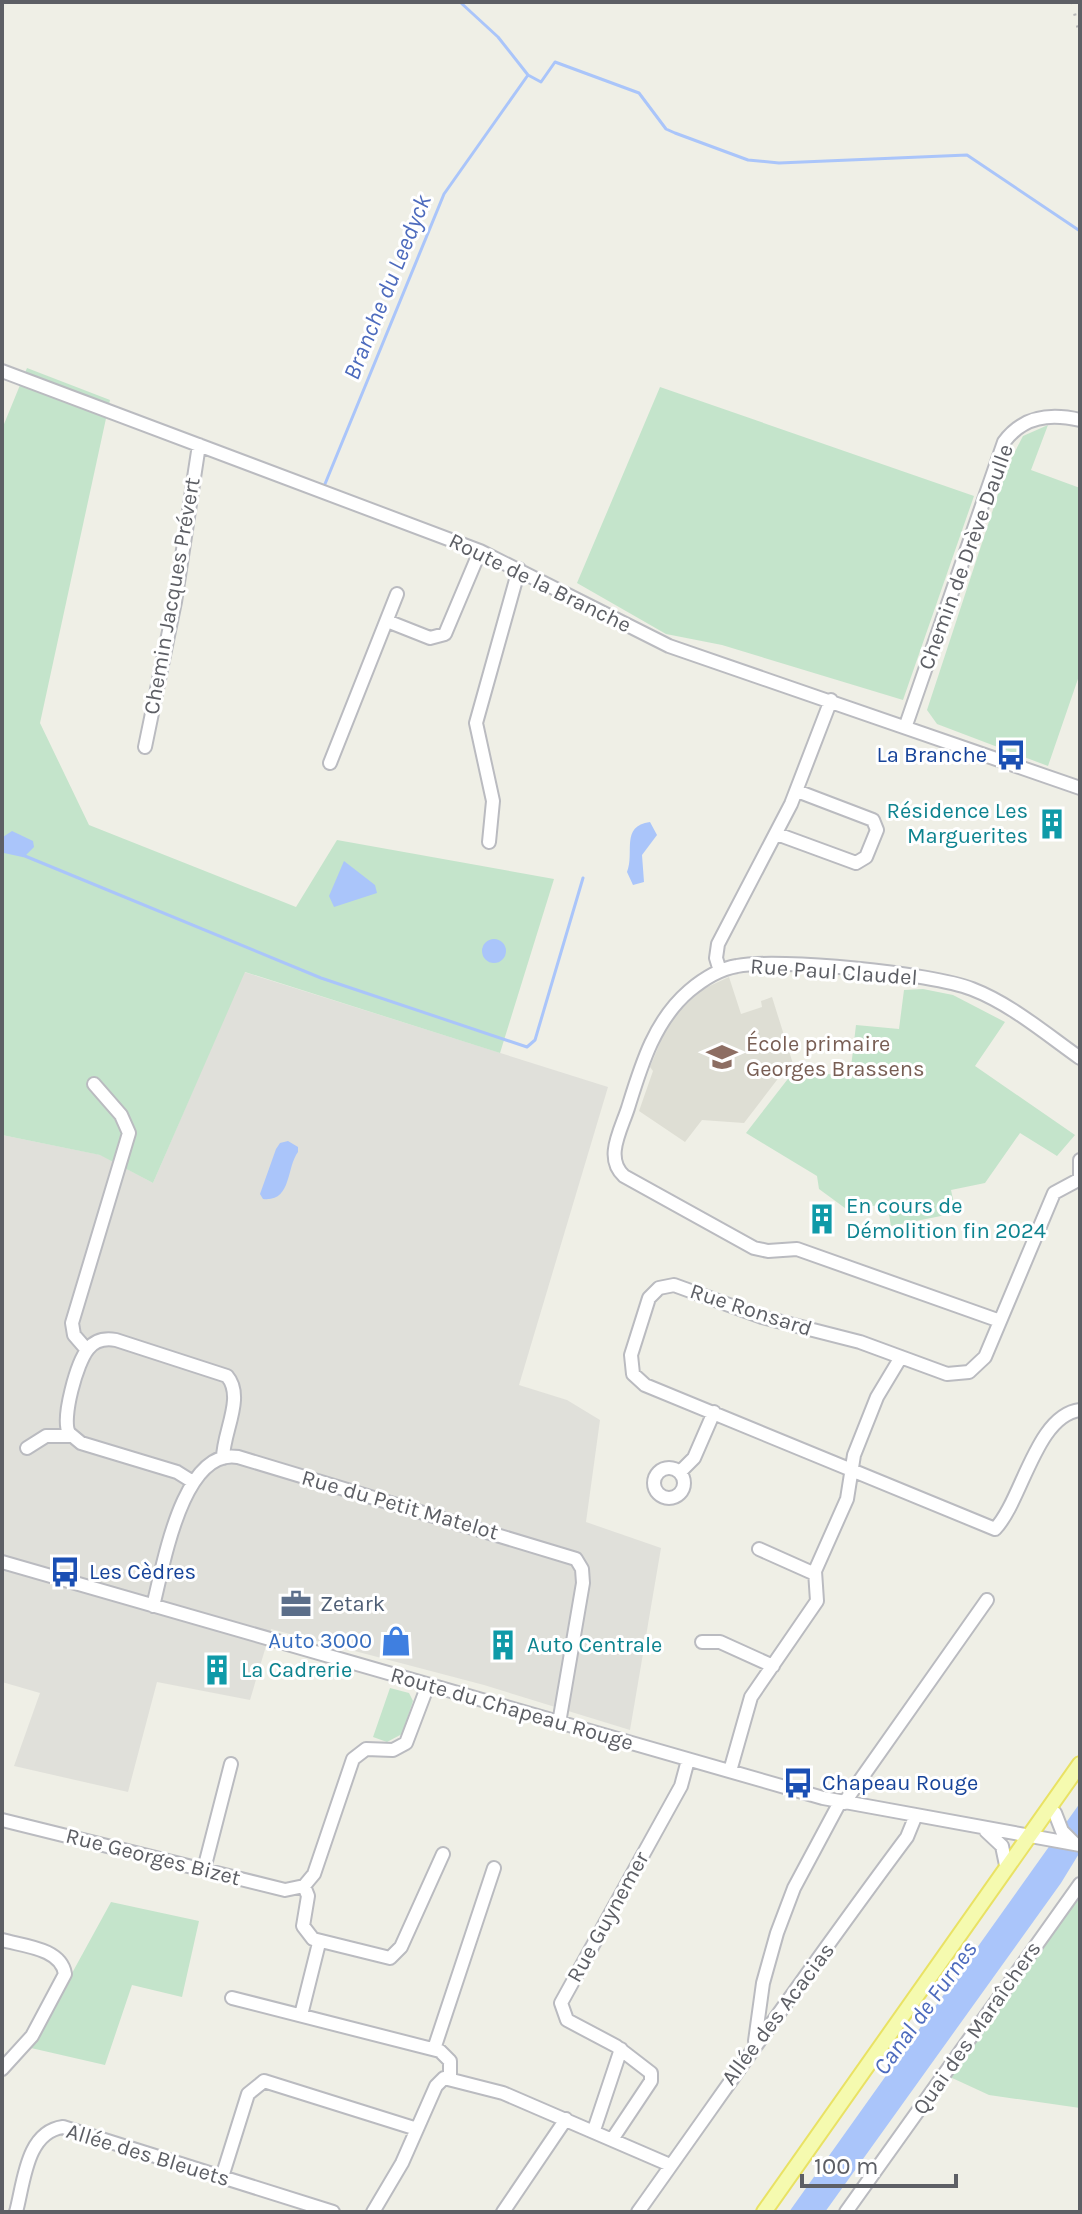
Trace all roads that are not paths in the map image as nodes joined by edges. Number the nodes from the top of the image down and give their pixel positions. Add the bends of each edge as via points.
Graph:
1 (2, 371) edge
2 (1080, 420) edge
3 (199, 445) junction
4 (480, 551) junction
5 (519, 569) junction
6 (397, 594) dead end
7 (387, 621) junction
8 (831, 700) junction
9 (906, 725) junction
10 (145, 747) dead end
11 (330, 763) dead end
12 (1080, 788) edge
13 (797, 791) junction
14 (777, 834) junction
15 (489, 842) dead end
16 (720, 971) junction
17 (1080, 1058) edge
18 (94, 1084) dead end
19 (1080, 1160) edge
20 (1080, 1178) edge
21 (1000, 1321) junction
22 (87, 1350) junction
23 (887, 1352) junction
24 (901, 1357) junction
25 (877, 1397) junction
26 (1080, 1410) edge
27 (714, 1412) junction
28 (71, 1436) junction
29 (27, 1448) dead end
30 (223, 1458) junction
31 (680, 1472) dead end
32 (850, 1472) junction
33 (193, 1482) junction
34 (759, 1549) dead end
35 (2, 1562) edge
36 (815, 1574) junction
37 (987, 1600) dead end
38 (153, 1606) junction
39 (702, 1642) dead end
40 (773, 1666) junction
41 (428, 1685) junction
42 (559, 1723) junction
43 (688, 1760) junction
44 (231, 1764) dead end
45 (1080, 1764) edge
46 (730, 1771) junction
47 (866, 1775) junction
48 (1080, 1779) edge
49 (842, 1802) junction
50 (859, 1805) junction
51 (1055, 1813) junction
52 (916, 1815) junction
53 (2, 1820) edge
54 (980, 1827) junction
55 (1038, 1838) junction
56 (1078, 1844) edge
57 (443, 1854) dead end
58 (1006, 1865) junction
59 (494, 1868) dead end
60 (204, 1869) junction
61 (1080, 1884) edge
62 (304, 1886) junction
63 (2, 1940) edge
64 (319, 1943) junction
65 (232, 1998) dead end
66 (911, 2005) junction
67 (760, 2007) junction
68 (301, 2015) junction
69 (776, 2017) junction
70 (434, 2049) junction
71 (621, 2049) junction
72 (748, 2053) junction
73 (2, 2069) edge
74 (450, 2077) junction
75 (566, 2119) junction
76 (417, 2129) junction
77 (594, 2130) junction
78 (613, 2138) junction
79 (670, 2165) junction
80 (222, 2177) junction
81 (16, 2212) edge
82 (333, 2212) edge
83 (373, 2212) edge
84 (503, 2212) edge
85 (638, 2212) edge
86 (764, 2212) edge
87 (846, 2212) edge

1 - 3 street, Route de la Branche
2 - 9 street, Chemin de Drève Daulle via 1052,416 1021,424 1001,448
3 - 4 street, Route de la Branche
3 - 10 street, Chemin Jacques Prévert via 175,602
4 - 5 street, Route de la Branche
4 - 7 street via 443,636 427,638
5 - 8 street, Route de la Branche via 669,646
5 - 15 street via 476,718 493,801
6 - 7 street
7 - 11 street
8 - 9 street, Route de la Branche
8 - 13 street
9 - 12 street, Route de la Branche
13 - 14 street
13 - 14 street via 873,820 876,832 867,855 854,862
14 - 16 street via 718,944
16 - 17 street, Rue Paul Claudel via 785,964 954,983 993,999
16 - 21 street, Rue Paul Claudel via 680,999 653,1039 614,1153 616,1166 628,1178 759,1250 797,1249
18 - 22 street via 129,1133 72,1323 74,1335
19 - 20 street
20 - 21 street via 1054,1193
21 - 24 street via 982,1362 966,1374 950,1374
22 - 28 street via 65,1416
22 - 30 street via 112,1339 224,1373 235,1392
23 - 24 street
23 - 25 street
23 - 27 street, Rue Ronsard via 762,1317 679,1286 659,1288 649,1298 630,1358 633,1374 640,1382
24 - 25 street
25 - 32 street
26 - 32 street, Rue Ronsard via 1056,1423 995,1529
27 - 31 street via 694,1458
27 - 32 street, Rue Ronsard
28 - 29 street via 46,1436
28 - 33 street
30 - 33 street
30 - 42 street, Rue du Petit Matelot via 238,1457 573,1557 582,1569 583,1583
32 - 36 street via 845,1504
33 - 38 street via 183,1499
34 - 36 street
35 - 38 street, Route du Chapeau Rouge
36 - 40 street via 817,1601
37 - 47 street
38 - 41 street, Route du Chapeau Rouge
39 - 40 street via 720,1642
40 - 46 street via 751,1697
41 - 42 street, Route du Chapeau Rouge
41 - 62 street via 406,1743 393,1750 366,1749 353,1759 314,1874
42 - 43 street, Route du Chapeau Rouge
43 - 46 street, Route du Chapeau Rouge
43 - 71 street, Rue Guynemer via 681,1786 561,2003 567,2020
44 - 60 street
45 - 55 main road
46 - 49 street, Route du Chapeau Rouge
47 - 49 street
47 - 50 street
48 - 51 main road
49 - 50 street, Route du Chapeau Rouge
49 - 67 street via 786,1908
50 - 52 street, Route du Chapeau Rouge
51 - 55 main road
51 - 56 street via 1059,1828
52 - 54 street, Route du Chapeau Rouge
52 - 69 street, Allée des Acacias via 907,1837
53 - 60 street, Rue Georges Bizet
54 - 55 street, Route du Chapeau Rouge
54 - 58 street via 1000,1844
55 - 56 street, Route du Chapeau Rouge
55 - 58 main road
55 - 66 main road
57 - 64 street via 396,1955 380,1958
58 - 66 main road
59 - 70 street
60 - 62 street, Rue Georges Bizet via 285,1890
61 - 87 street, Quai des Maraîchers
62 - 64 street via 308,1896 303,1926
63 - 73 street via 55,1956 65,1974 32,2036
64 - 68 street
65 - 68 street
66 - 86 main road
67 - 69 street
67 - 72 street via 758,2033
68 - 70 street
69 - 72 street, Allée des Acacias
70 - 74 street via 450,2061
71 - 77 street
71 - 78 street, Rue Guynemer via 647,2066 652,2078
72 - 79 street, Allée des Acacias
74 - 75 street
74 - 76 street via 437,2083
75 - 77 street
75 - 84 street
76 - 80 street via 264,2081 248,2094
76 - 83 street
77 - 78 street
78 - 79 street
79 - 85 street, Allée des Acacias
80 - 81 street, Allée des Bleuets via 59,2127 36,2143
80 - 82 street, Allée des Bleuets

